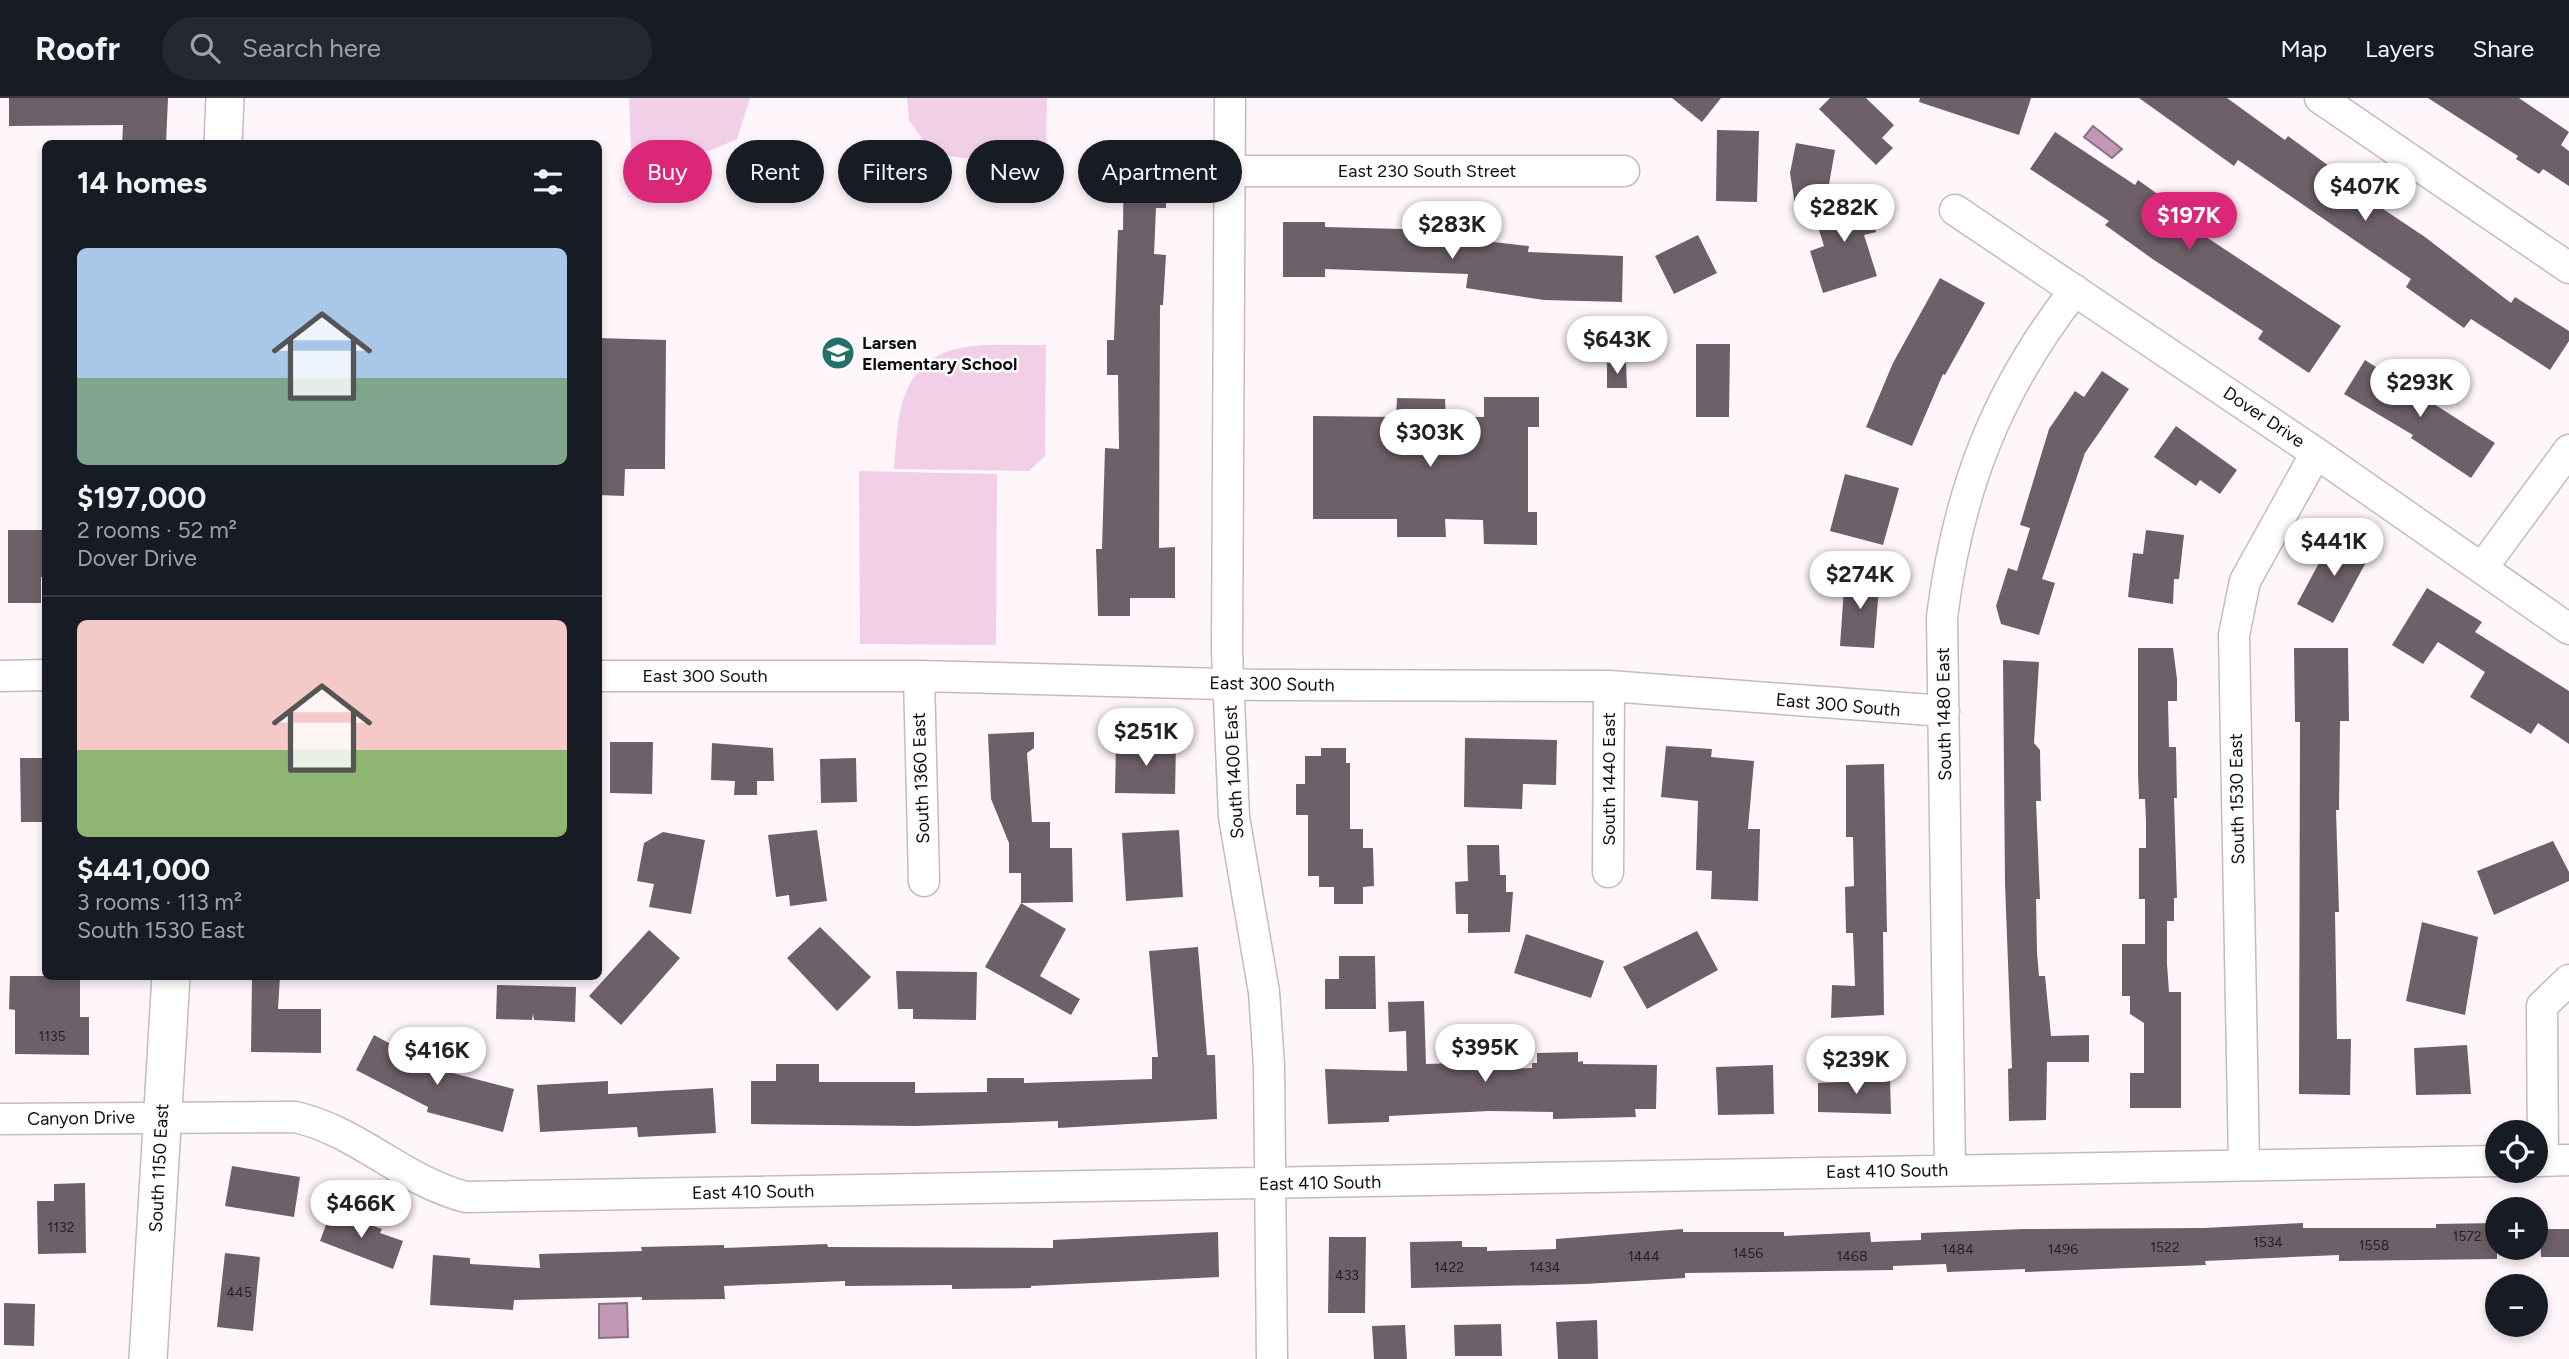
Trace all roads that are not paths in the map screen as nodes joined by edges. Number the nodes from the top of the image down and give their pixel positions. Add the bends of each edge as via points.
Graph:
1 (225, 98) edge
2 (1230, 98) edge
3 (2320, 98) edge
4 (223, 140) edge
5 (1230, 140) edge
6 (1242, 171) edge
7 (1624, 171) dead end
8 (1230, 203) edge
9 (1955, 210) dead end
10 (2569, 268) edge
11 (2075, 290) junction
12 (2569, 450) edge
13 (2316, 453) junction
14 (2482, 569) junction
15 (2569, 629) edge
16 (42, 675) edge
17 (0, 676) edge
18 (602, 676) edge
19 (919, 676) junction
20 (1229, 683) junction
21 (1609, 686) junction
22 (1944, 711) junction
23 (1608, 872) dead end
24 (924, 881) dead end
25 (171, 980) edge
26 (2569, 980) edge
27 (162, 1116) junction
28 (0, 1119) edge
29 (2485, 1161) edge
30 (2549, 1161) edge
31 (2244, 1164) junction
32 (1950, 1170) junction
33 (1270, 1184) junction
34 (148, 1359) edge
35 (1272, 1359) edge

1 - 4 street
2 - 5 street, South 1400 East
3 - 10 street
6 - 7 street, East 230 South Street
8 - 20 street, South 1400 East
9 - 11 street, Dover Drive
11 - 13 street, Dover Drive
11 - 22 street, South 1480 East via 2005,395 1959,514 1942,617
12 - 14 street
13 - 14 street, Dover Drive
13 - 31 street, South 1530 East via 2245,582 2234,635
14 - 15 street, Dover Drive
16 - 17 street
18 - 19 street, East 300 South
19 - 20 street, East 300 South
19 - 24 street, South 1360 East
20 - 21 street, East 300 South
20 - 33 street, South 1400 East via 1234,817 1265,1004
21 - 22 street, East 300 South
21 - 23 street, South 1440 East
22 - 32 street, South 1480 East
25 - 27 street, South 1150 East
26 - 30 street via 2542,1006
27 - 28 street, Canyon Drive
27 - 33 street, East 410 South via 295,1117 315,1122 335,1128 426,1185 466,1197
27 - 34 street, South 1150 East
29 - 31 street, East 410 South
31 - 32 street, East 410 South
32 - 33 street, East 410 South
33 - 35 street, South 1400 East

